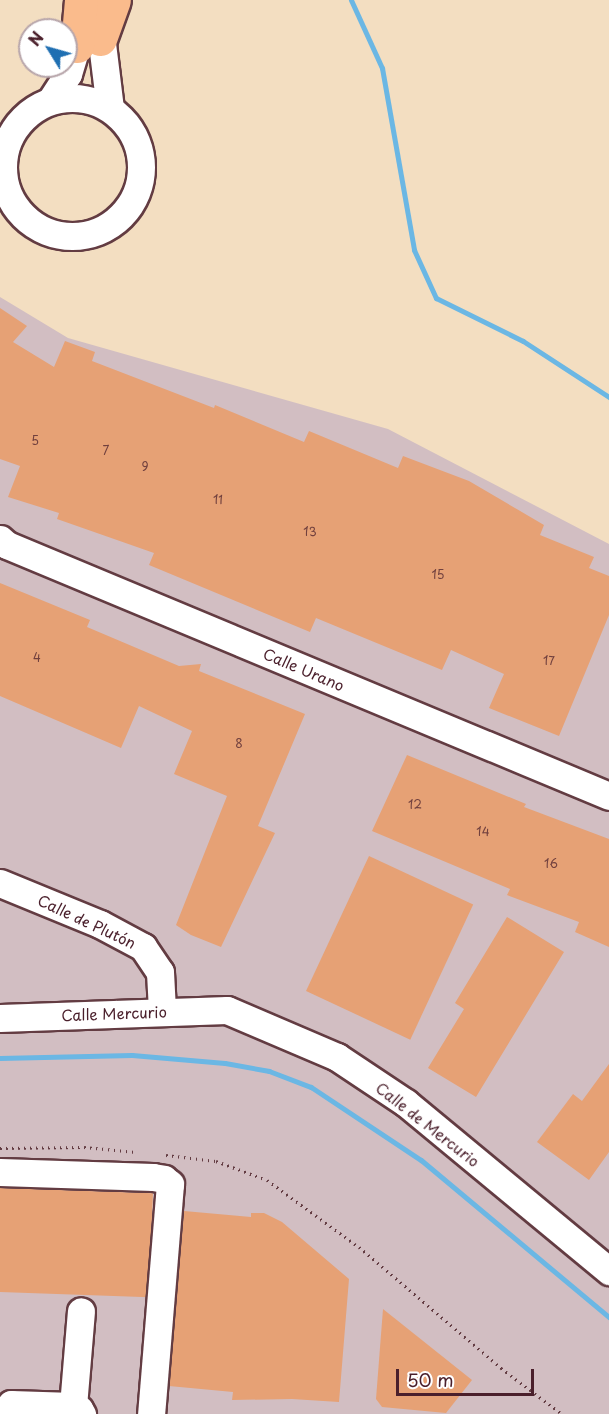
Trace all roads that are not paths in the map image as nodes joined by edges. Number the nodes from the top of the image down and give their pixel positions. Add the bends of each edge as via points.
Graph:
1 (81, 0) edge
2 (90, 0) edge
3 (97, 0) edge
4 (114, 0) edge
5 (89, 42) junction
6 (51, 100) junction
7 (110, 108) junction
8 (5, 139) edge
9 (7, 200) edge
10 (0, 539) edge
11 (609, 796) edge
12 (0, 883) edge
13 (162, 1010) junction
14 (227, 1010) joint
15 (0, 1018) edge
16 (0, 1172) edge
17 (608, 1269) edge
18 (81, 1311) dead end
19 (7, 1407) edge
20 (77, 1410) edge
21 (151, 1414) edge

1 - 5 highway
2 - 5 street
3 - 5 street
4 - 5 highway
5 - 6 street
5 - 7 street
6 - 7 street via 71,97
6 - 8 street via 35,108
7 - 9 street via 126,123 137,143 141,165 138,187 128,207 112,223 92,233 70,236 48,232 28,221
8 - 9 street via 3,171
10 - 11 street, Calle Urano
12 - 13 street, Calle de Plutón via 100,924 143,947 160,972
13 - 14 street, Calle Mercurio
13 - 15 street, Calle Mercurio
14 - 17 street, Calle de Mercurio via 337,1057 406,1103
16 - 21 street via 153,1177 170,1184
18 - 20 street
19 - 20 street

